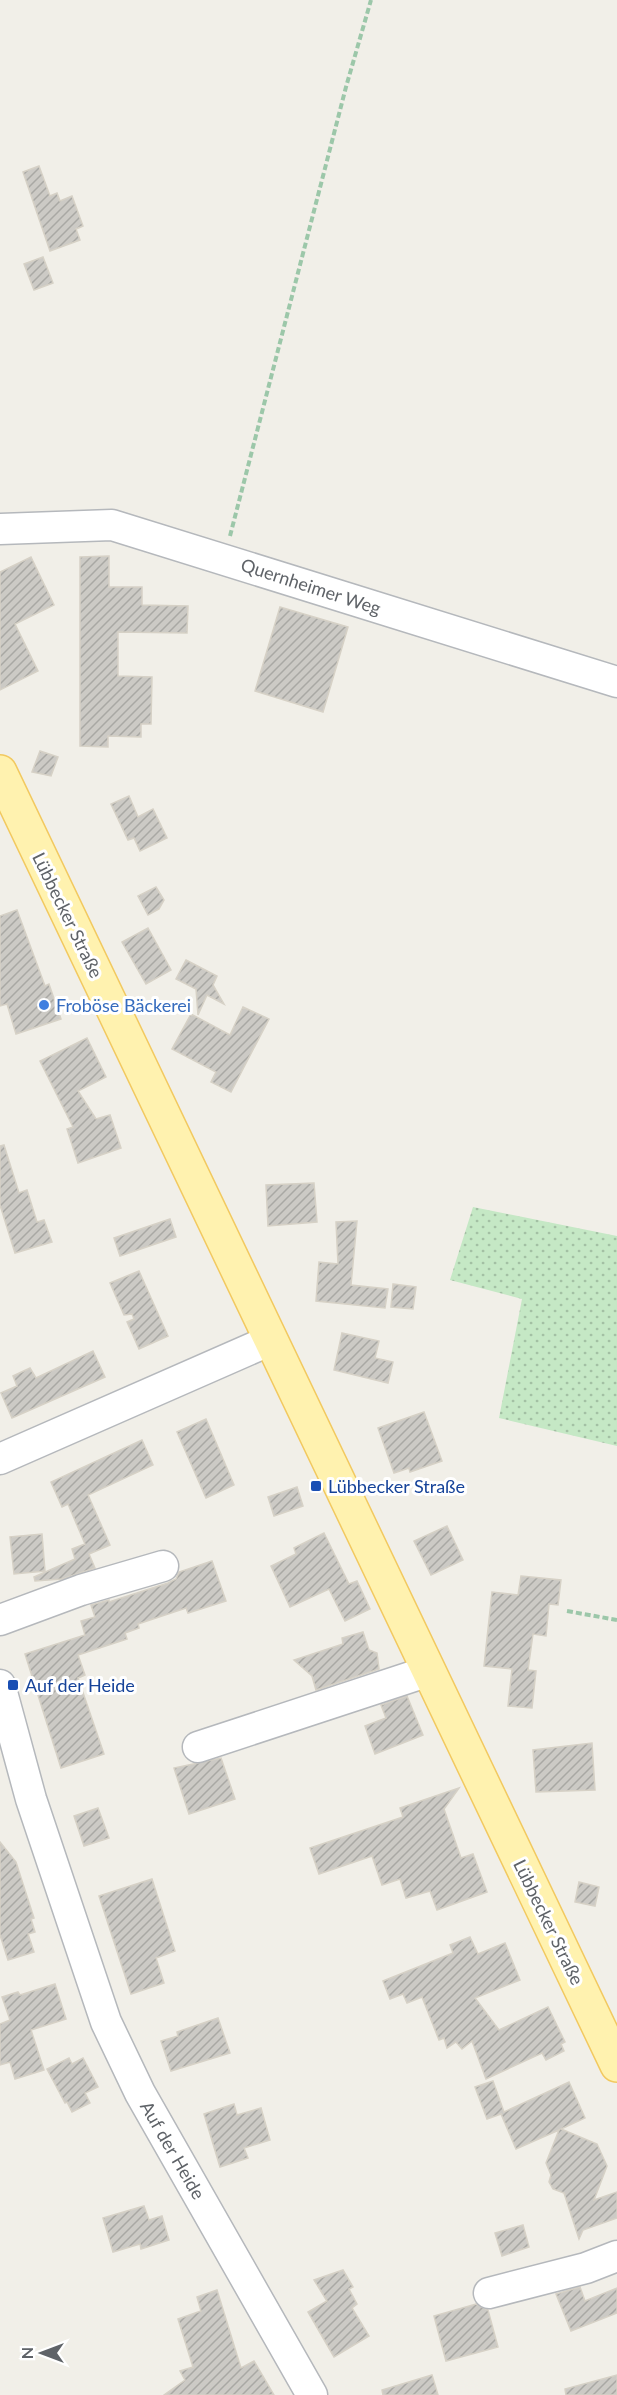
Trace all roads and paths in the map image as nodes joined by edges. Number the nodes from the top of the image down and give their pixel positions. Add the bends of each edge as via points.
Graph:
1 (371, 0) edge
2 (0, 529) edge
3 (224, 558) junction
4 (617, 682) edge
5 (0, 772) edge
6 (271, 1340) junction
7 (0, 1459) edge
8 (163, 1566) dead end
9 (567, 1611) dead end
10 (0, 1620) edge
11 (617, 1620) edge
12 (429, 1671) junction
13 (0, 1685) edge
14 (198, 1747) dead end
15 (617, 2065) edge
16 (617, 2256) edge
17 (489, 2293) dead end
18 (312, 2395) edge

1 - 3 path
2 - 3 street, Quernheimer Weg via 112,525
3 - 4 street, Quernheimer Weg
5 - 6 main road, Lübbecker Straße
6 - 7 street
6 - 12 main road, Lübbecker Straße
8 - 10 street via 81,1590
9 - 11 path
12 - 14 street
12 - 15 main road, Lübbecker Straße
13 - 18 street, Auf der Heide via 31,1799 106,2022 140,2093
16 - 17 street

